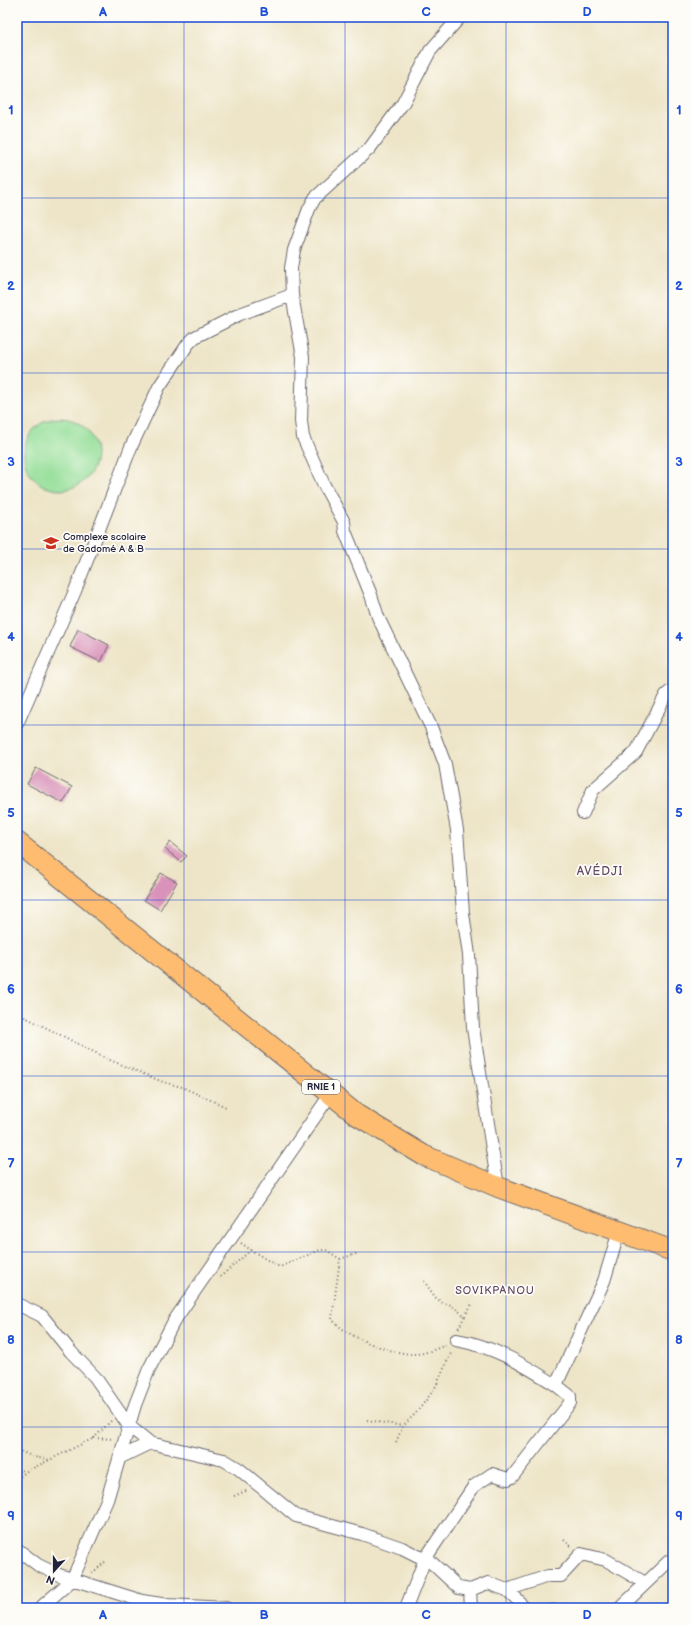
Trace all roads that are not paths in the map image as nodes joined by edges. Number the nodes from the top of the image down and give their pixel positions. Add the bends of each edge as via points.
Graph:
1 (460, 17) edge
2 (292, 295) junction
3 (673, 689) edge
4 (17, 724) edge
5 (584, 813) dead end
6 (18, 841) edge
7 (330, 1095) junction
8 (498, 1187) junction
9 (619, 1230) junction
10 (673, 1251) edge
11 (17, 1304) edge
12 (456, 1340) road end
13 (556, 1385) junction
14 (129, 1426) junction
15 (150, 1443) junction
16 (121, 1457) junction
17 (17, 1549) edge
18 (425, 1559) junction
19 (673, 1560) edge
20 (72, 1580) junction
21 (645, 1583) junction
22 (470, 1590) junction
23 (506, 1590) junction
24 (40, 1608) edge
25 (226, 1608) edge
26 (406, 1608) edge
27 (471, 1608) edge
28 (523, 1608) edge
29 (620, 1608) edge

1 - 2 street via 430,51 403,102 370,148 312,203 294,250 291,268
2 - 4 street via 240,314 195,337 159,387 131,448 75,591
2 - 8 street via 303,357 303,437 344,522 346,534 378,617 431,727 449,779 458,840 469,955 472,1028
3 - 5 street via 666,695 636,752 593,790
6 - 7 highway, RNIE 1
7 - 8 highway, RNIE 1 via 357,1115 423,1155
7 - 14 street via 174,1321 149,1369
8 - 9 highway, RNIE 1
9 - 10 highway, RNIE 1
9 - 13 street via 604,1281
11 - 14 street via 42,1316 95,1377
12 - 13 street via 501,1353
13 - 18 street via 570,1396 570,1403 550,1430 512,1477 508,1479 492,1474 474,1486
14 - 15 street
14 - 16 street
15 - 16 street
15 - 18 street via 224,1460 239,1469 296,1516 388,1542
16 - 20 street via 96,1528
17 - 20 street via 38,1565
18 - 22 street via 459,1588
18 - 26 street
19 - 21 street
20 - 24 street
20 - 25 street via 142,1601
21 - 23 street via 606,1560 581,1554 561,1576 548,1576
21 - 29 street
22 - 23 street via 488,1583
22 - 27 street
23 - 28 street

